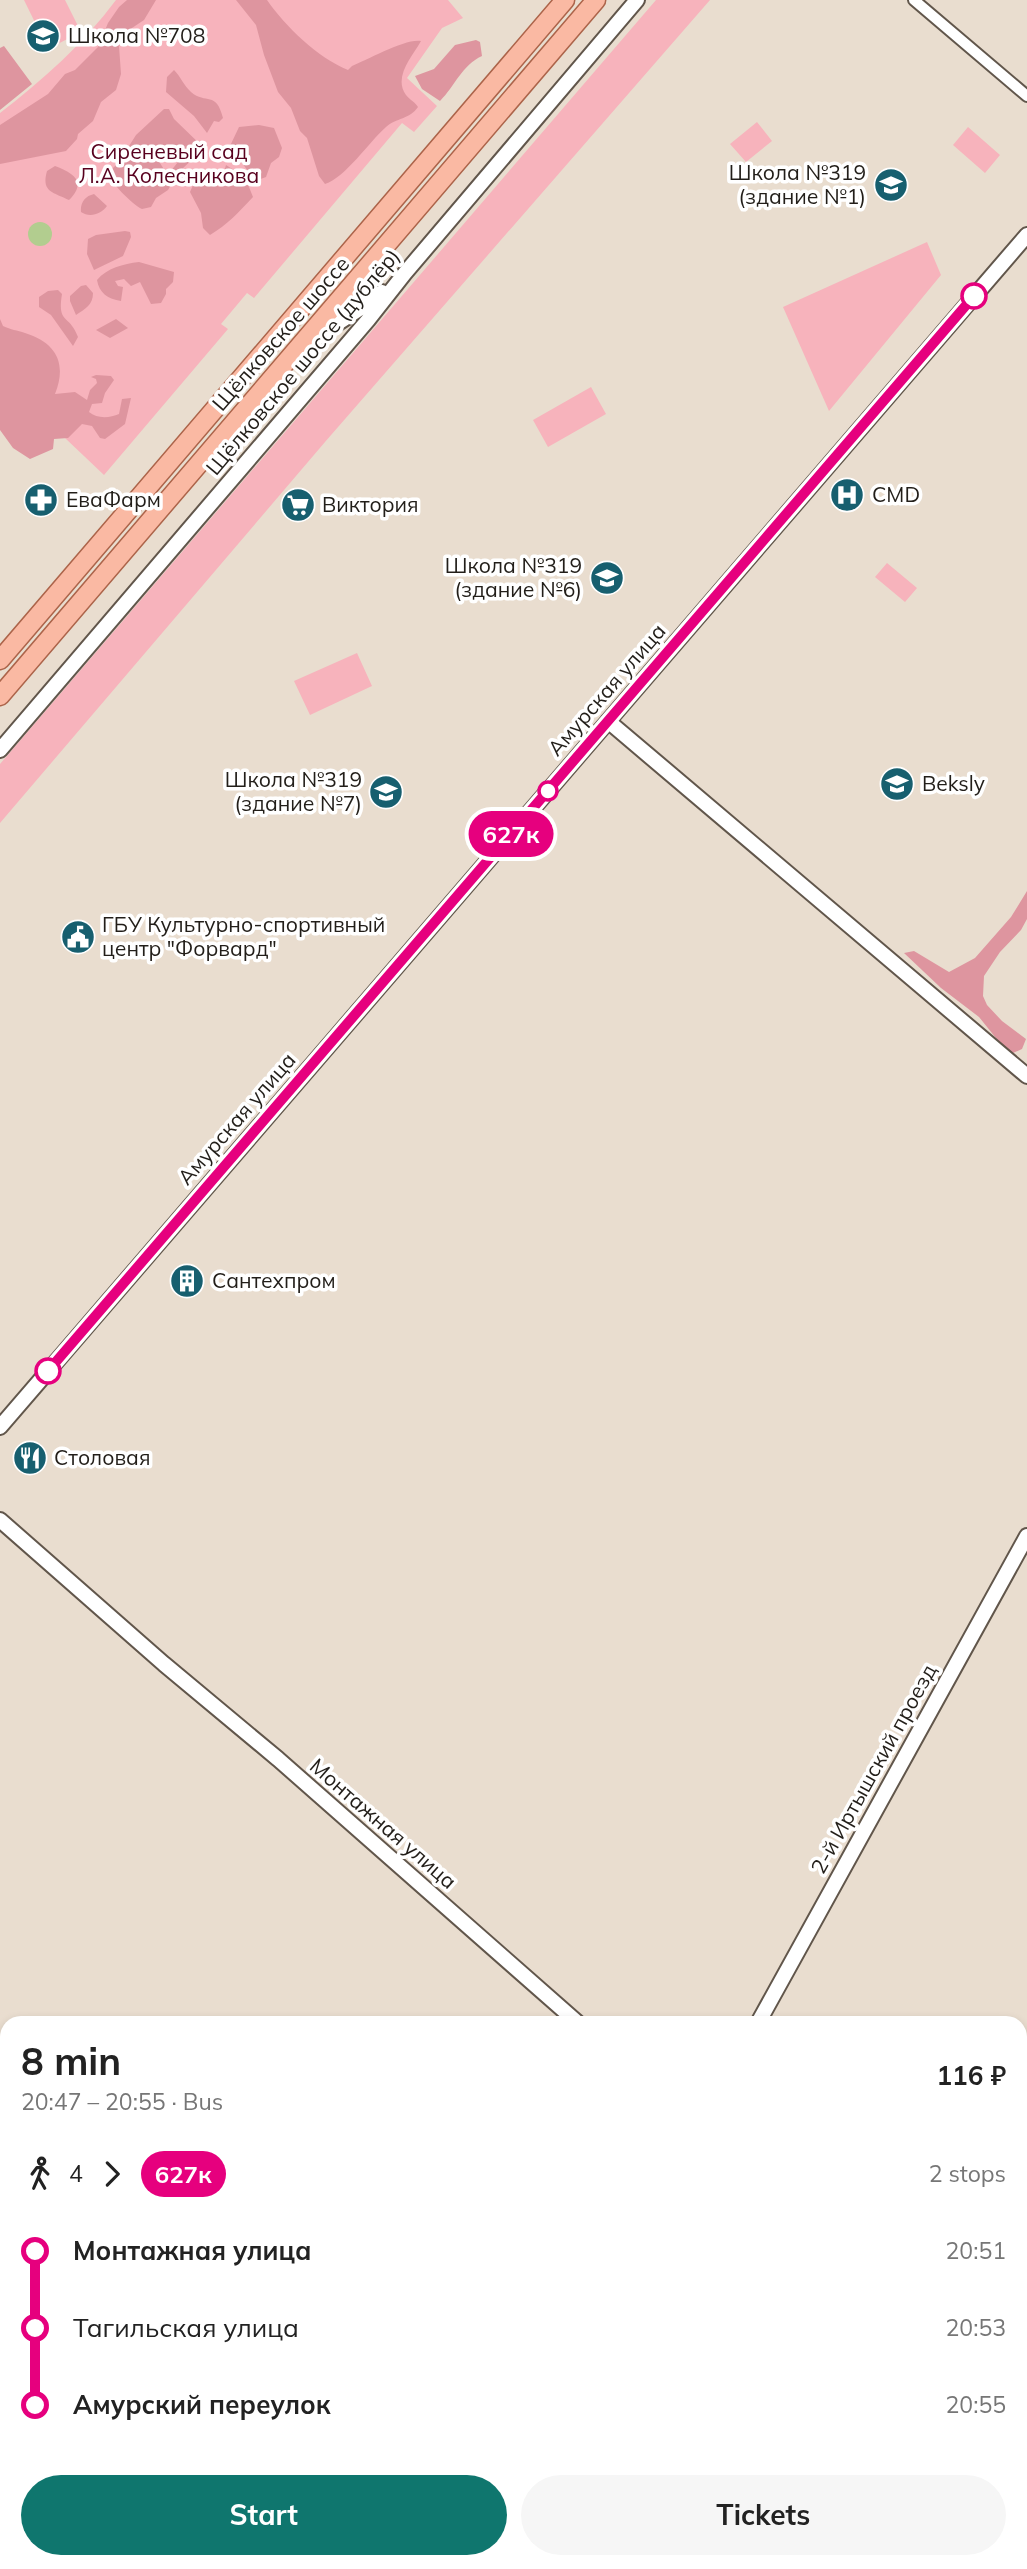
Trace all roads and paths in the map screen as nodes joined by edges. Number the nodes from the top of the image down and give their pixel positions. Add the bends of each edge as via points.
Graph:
1 (565, 0) edge
2 (596, 0) edge
3 (637, 0) edge
4 (914, 0) edge
5 (1027, 96) edge
6 (1027, 235) edge
7 (405, 273) junction
8 (288, 362) junction
9 (0, 660) edge
10 (0, 696) edge
11 (608, 721) junction
12 (0, 750) edge
13 (1027, 1076) edge
14 (0, 1427) edge
15 (0, 1520) edge
16 (1027, 1536) edge
17 (570, 2016) edge
18 (762, 2016) edge

1 - 9 main road, Щёлковское шоссе
2 - 8 main road, Щёлковское шоссе
3 - 7 street, Щёлковское шоссе (дублёр)
4 - 5 street
6 - 11 street, Амурская улица
7 - 8 street
7 - 12 street, Щёлковское шоссе (дублёр)
8 - 10 main road, Щёлковское шоссе
11 - 13 street
11 - 14 street, Амурская улица
15 - 17 street, Монтажная улица
16 - 18 street, 2-й Иртышский проезд

